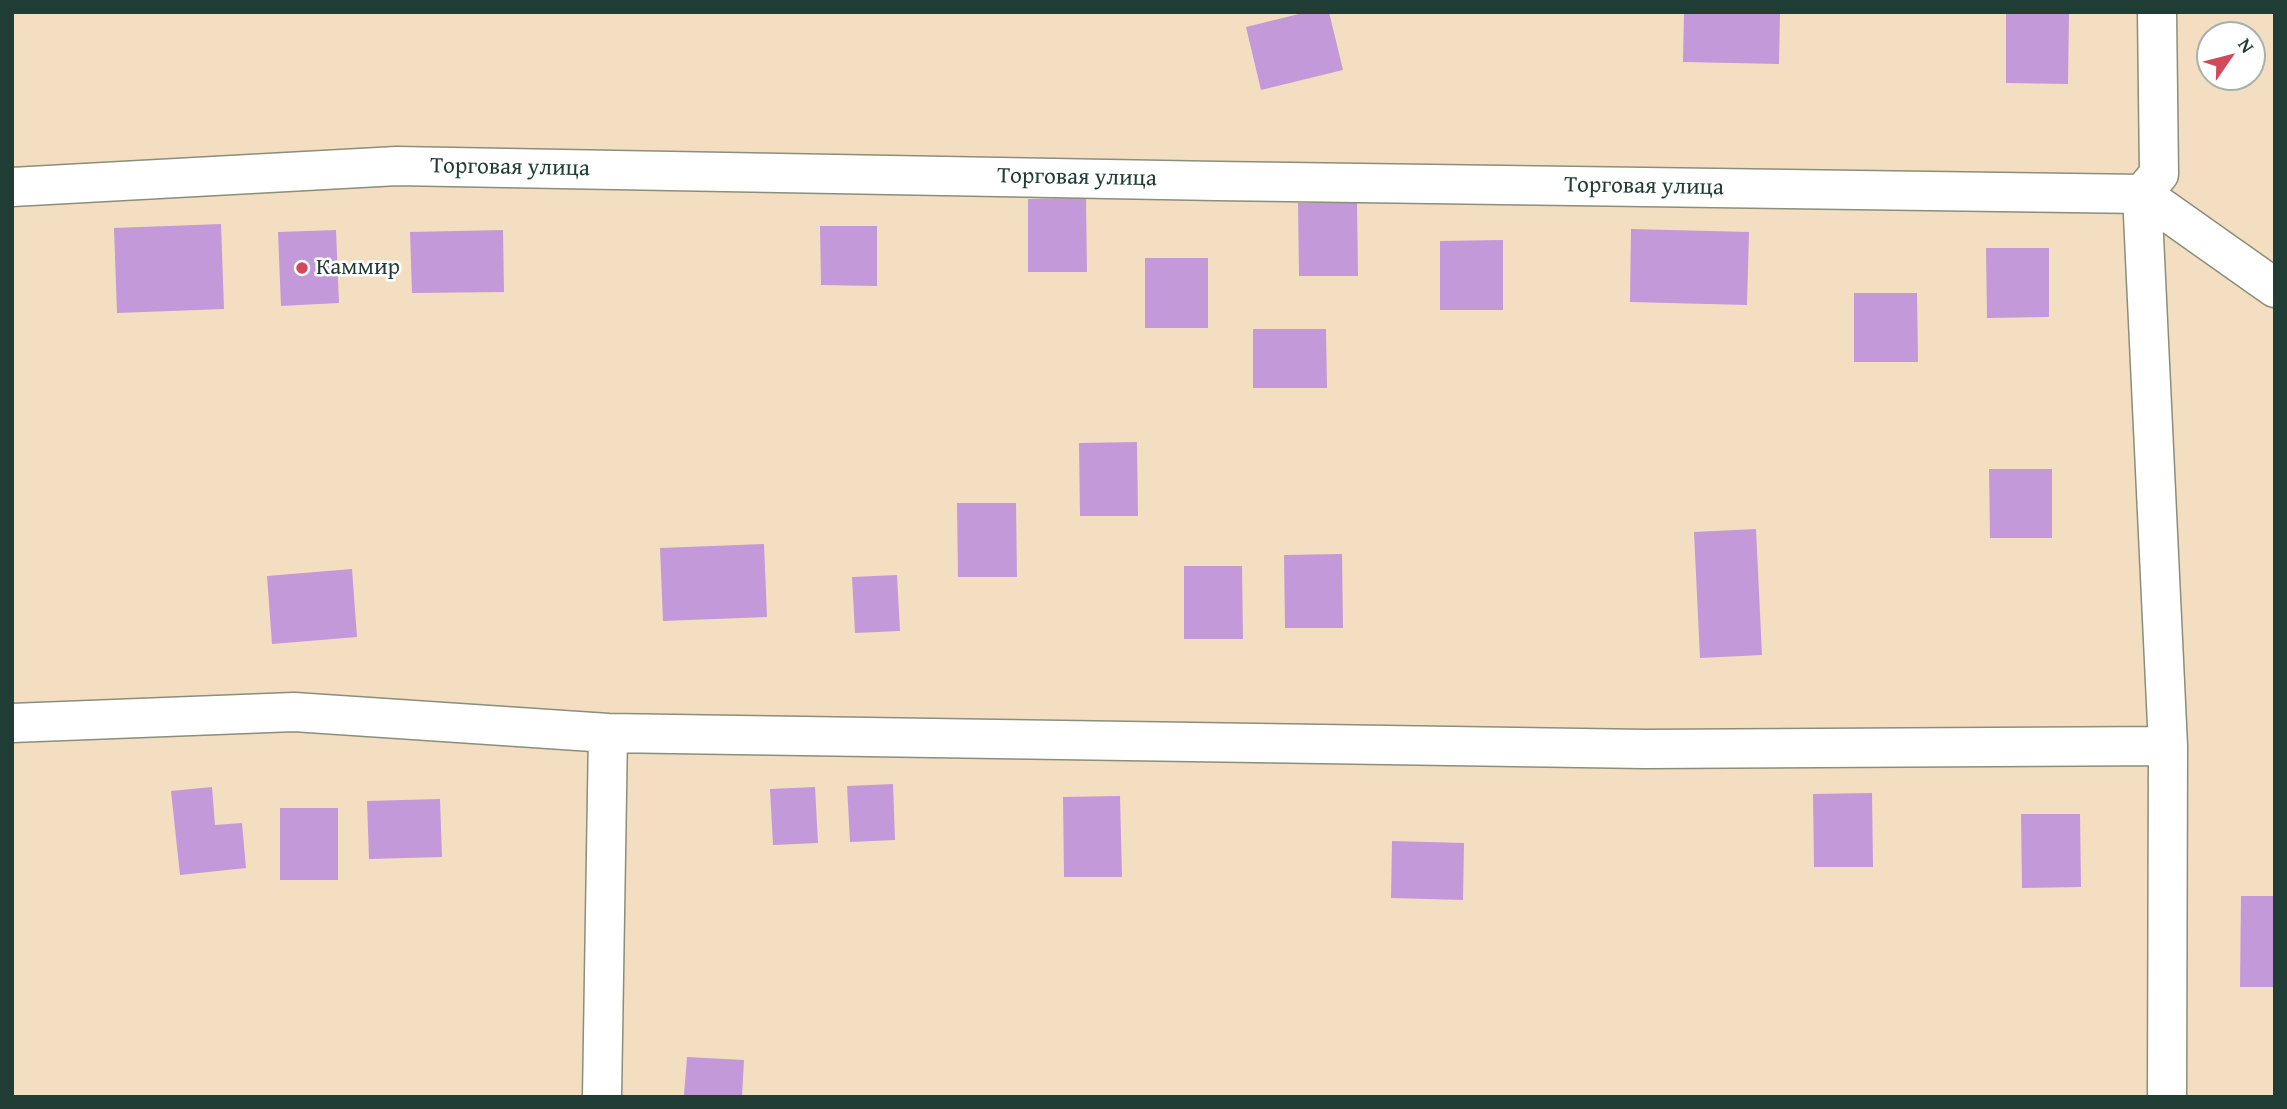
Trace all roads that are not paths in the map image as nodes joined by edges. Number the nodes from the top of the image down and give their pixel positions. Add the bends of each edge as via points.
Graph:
1 (2157, 12) edge
2 (12, 187) edge
3 (2142, 194) junction
4 (2275, 288) edge
5 (12, 723) edge
6 (608, 733) junction
7 (2168, 746) junction
8 (601, 1097) edge
9 (2167, 1097) edge

1 - 3 street via 2159,174
2 - 3 street, Торговая улица via 397,166
3 - 4 street
3 - 7 street
5 - 6 street via 295,712
6 - 7 street via 1645,749
6 - 8 street
7 - 9 street

